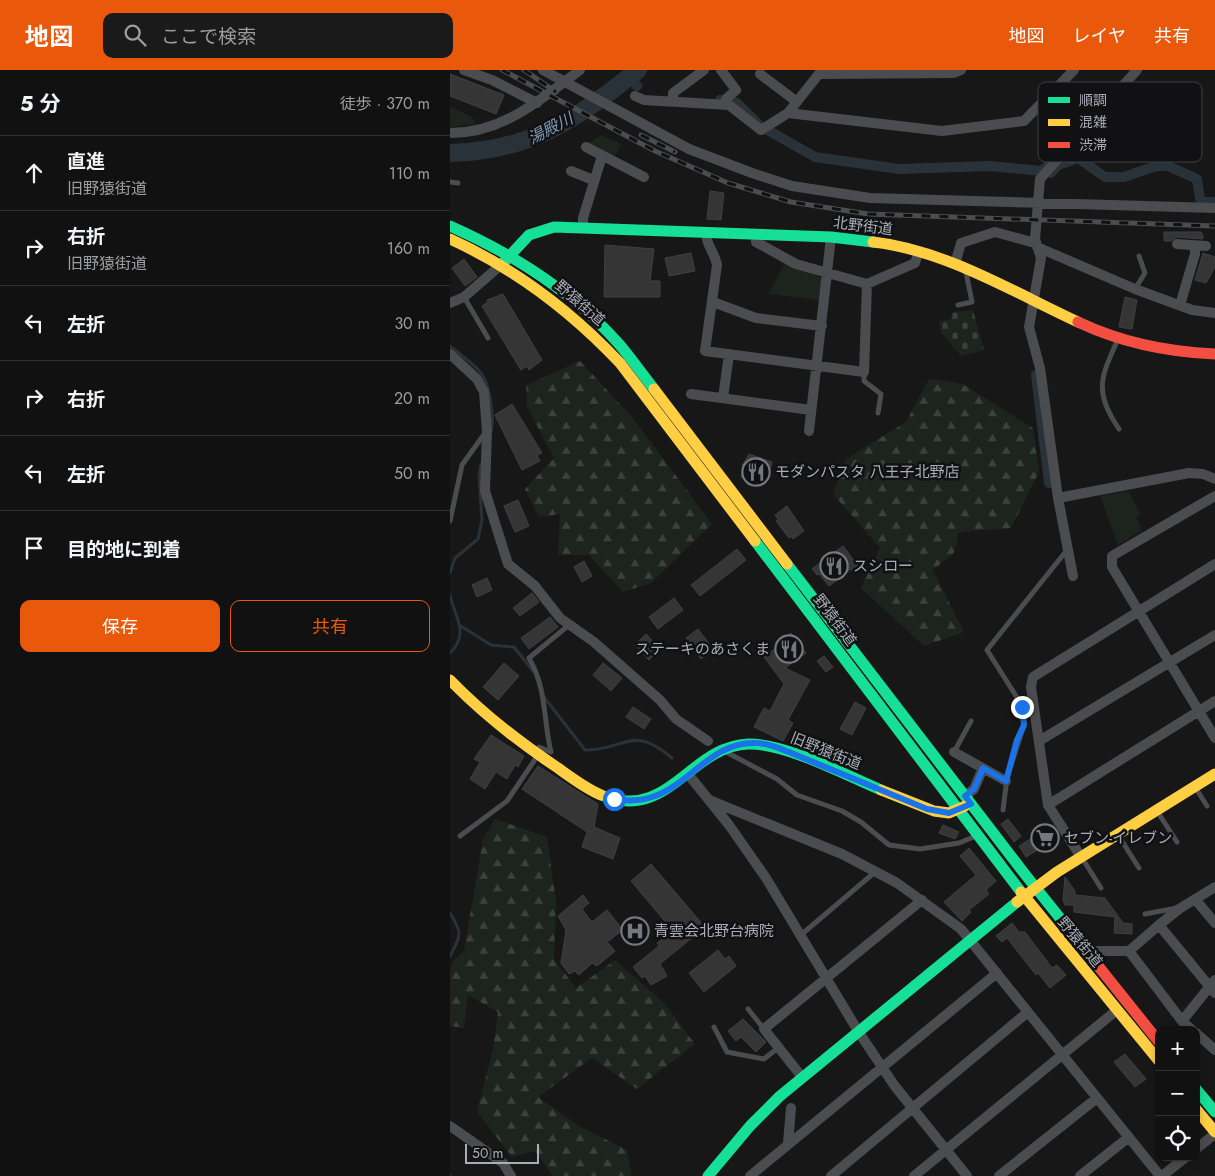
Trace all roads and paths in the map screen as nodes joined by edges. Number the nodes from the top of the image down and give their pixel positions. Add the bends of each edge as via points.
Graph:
1 (464, 70) edge
2 (543, 70) edge
3 (580, 70) edge
4 (704, 70) edge
5 (720, 70) edge
6 (961, 70) edge
7 (1074, 70) edge
8 (1137, 70) edge
9 (821, 72) edge
10 (760, 74) dead end
11 (565, 81) junction
12 (1062, 82) edge
13 (1126, 82) edge
14 (635, 96) dead end
15 (673, 102) junction
16 (797, 102) junction
17 (538, 103) junction
18 (726, 105) junction
19 (1038, 107) edge
20 (788, 113) junction
21 (450, 133) edge
22 (586, 147) dead end
23 (602, 156) junction
24 (1055, 162) edge
25 (571, 171) dead end
26 (644, 177) dead end
27 (593, 180) junction
28 (450, 182) edge
29 (458, 183) dead end
30 (1038, 203) junction
31 (1215, 208) edge
32 (450, 226) edge
33 (583, 227) junction
34 (706, 233) junction
35 (756, 234) junction
36 (831, 237) junction
37 (450, 240) edge
38 (1177, 244) dead end
39 (1036, 245) junction
40 (919, 251) junction
41 (510, 254) junction
42 (1139, 256) dead end
43 (502, 264) junction
44 (955, 264) junction
45 (966, 269) junction
46 (827, 274) junction
47 (867, 284) junction
48 (1136, 289) junction
49 (464, 297) junction
50 (450, 302) edge
51 (713, 302) junction
52 (1034, 302) junction
53 (958, 305) dead end
54 (1180, 305) junction
55 (1215, 313) edge
56 (822, 326) junction
57 (488, 338) dead end
58 (1119, 338) junction
59 (450, 354) edge
60 (729, 354) junction
61 (1215, 354) edge
62 (816, 366) junction
63 (864, 372) junction
64 (692, 394) dead end
65 (723, 398) junction
66 (811, 410) junction
67 (878, 413) dead end
68 (1119, 429) dead end
69 (809, 431) dead end
70 (487, 433) junction
71 (1215, 479) edge
72 (1215, 496) edge
73 (1058, 498) junction
74 (450, 521) edge
75 (1068, 550) junction
76 (1215, 564) edge
77 (1073, 576) dead end
78 (1138, 610) junction
79 (569, 625) junction
80 (1215, 634) edge
81 (1169, 663) junction
82 (450, 680) edge
83 (1215, 701) edge
84 (1199, 711) junction
85 (971, 721) dead end
86 (1215, 738) edge
87 (708, 741) dead end
88 (1039, 741) junction
89 (534, 749) junction
90 (723, 751) junction
91 (954, 752) joint
92 (983, 768) junction
93 (688, 774) junction
94 (1215, 774) edge
95 (1006, 781) junction
96 (1195, 787) junction
97 (710, 800) junction
98 (968, 800) junction
99 (1048, 805) junction
100 (1206, 806) dead end
101 (958, 810) junction
102 (1003, 810) dead end
103 (1157, 810) junction
104 (1118, 834) junction
105 (977, 835) junction
106 (460, 836) dead end
107 (1177, 842) dead end
108 (1081, 857) junction
109 (1139, 868) dead end
110 (875, 872) junction
111 (1035, 887) junction
112 (1215, 887) edge
113 (1101, 888) dead end
114 (1024, 896) junction
115 (922, 900) junction
116 (1195, 900) junction
117 (1179, 909) junction
118 (1145, 914) dead end
119 (1215, 924) edge
120 (1159, 925) junction
121 (802, 934) junction
122 (970, 939) junction
123 (1129, 952) junction
124 (1088, 955) junction
125 (997, 973) junction
126 (826, 978) junction
127 (1213, 987) edge
128 (748, 1009) dead end
129 (1117, 1010) junction
130 (1028, 1012) junction
131 (1182, 1021) junction
132 (1188, 1026) edge
133 (714, 1027) dead end
134 (764, 1029) junction
135 (858, 1031) junction
136 (1155, 1037) edge
137 (1200, 1037) edge
138 (779, 1048) junction
139 (1215, 1050) edge
140 (1062, 1054) junction
141 (1155, 1056) edge
142 (882, 1067) junction
143 (802, 1077) junction
144 (1200, 1094) edge
145 (1097, 1098) junction
146 (791, 1108) dead end
147 (913, 1109) junction
148 (1215, 1112) edge
149 (1200, 1114) edge
150 (450, 1126) edge
151 (1215, 1133) edge
152 (1129, 1137) junction
153 (788, 1143) junction
154 (1200, 1146) edge
155 (946, 1149) junction
156 (1181, 1161) edge
157 (753, 1175) edge
158 (511, 1176) edge
159 (708, 1176) edge
160 (831, 1176) edge
161 (914, 1176) edge
162 (967, 1176) edge
163 (1000, 1176) edge
164 (1080, 1176) edge
165 (1161, 1176) edge

1 - 17 street
2 - 11 street
3 - 11 street
4 - 15 street via 673,93
5 - 18 street via 736,90 726,98
6 - 9 street via 954,73
7 - 12 street
8 - 13 street
9 - 16 street
10 - 16 street
11 - 17 street
11 - 30 street via 689,149 792,186 870,198
14 - 15 street via 644,100
15 - 18 street
16 - 20 street
17 - 21 street via 493,126
18 - 20 street via 761,130
19 - 20 street via 1024,121 942,131
22 - 23 street
23 - 26 street
23 - 27 street
24 - 30 street via 1040,179
25 - 27 street
27 - 33 street
28 - 29 lane
30 - 31 street
30 - 39 street
32 - 41 main road, 野猿街道
33 - 34 main road, 北野街道
33 - 41 main road, 北野街道 via 542,230 525,239
34 - 35 main road, 北野街道
34 - 51 street via 717,265
35 - 36 main road, 北野街道
35 - 46 street via 756,242 796,264
36 - 40 main road, 北野街道
36 - 46 street
37 - 43 main road, 野猿街道
38 - 54 street via 1201,246 1195,254
39 - 44 street via 989,232 962,243
39 - 48 street
39 - 52 street via 1040,258
40 - 44 main road, 北野街道
40 - 47 street via 915,263
41 - 43 main road, 北野街道
41 - 98 main road, 野猿街道 via 571,298 632,360
42 - 48 lane via 1145,273
43 - 49 street
43 - 101 main road, 野猿街道 via 547,293 620,363
44 - 45 main road, 北野街道
45 - 52 main road, 北野街道
45 - 53 lane via 972,302
46 - 47 street
46 - 56 street
47 - 63 street
48 - 54 street
49 - 50 street
49 - 57 lane
51 - 56 street via 756,318
51 - 60 street via 705,351
52 - 58 main road, 北野街道
52 - 73 street via 1030,327 1040,368 1050,459
54 - 55 street
56 - 62 street
58 - 61 main road, 北野街道 via 1189,353
58 - 68 lane via 1107,365 1102,391 1106,408
59 - 70 street via 477,379 484,392
60 - 62 street
60 - 65 street
62 - 63 street
62 - 66 street
63 - 67 lane via 864,381 881,394
64 - 65 street
65 - 66 street
66 - 69 street
70 - 74 lane via 462,465
70 - 79 street via 485,491 508,564 535,586
71 - 73 street via 1190,473
72 - 78 street via 1112,556 1112,566
73 - 75 street
75 - 77 street
75 - 95 lane via 987,650 1022,707 1024,725
76 - 78 street
78 - 81 street
78 - 88 street via 1034,677 1031,687
79 - 87 street via 594,642 676,718
79 - 89 lane via 529,658 543,689 551,752
80 - 81 street
81 - 84 street
81 - 88 street
82 - 89 main road, 旧野猿街道 via 475,707
83 - 84 street
84 - 86 street
84 - 99 street
85 - 91 lane
88 - 99 street
89 - 93 main road, 旧野猿街道 via 597,794 620,800 653,797
89 - 106 lane via 508,801
90 - 93 main road, 旧野猿街道
90 - 101 main road, 旧野猿街道 via 746,744 767,744 927,809 949,813
90 - 105 lane via 777,779 798,795 842,811 889,845 920,849 958,844
91 - 92 street
92 - 95 street
92 - 98 street
93 - 97 street
94 - 96 main road
95 - 102 lane
96 - 100 lane
96 - 103 main road
97 - 110 street via 842,854
97 - 121 street
98 - 101 main road, 旧野猿街道
98 - 111 main road, 野猿街道
99 - 108 street
101 - 105 main road, 野猿街道
103 - 104 main road
103 - 107 lane
104 - 108 main road
104 - 109 lane
105 - 114 main road, 野猿街道
108 - 111 main road
108 - 113 lane
110 - 115 street
110 - 121 lane
111 - 114 main road
111 - 124 main road, 野猿街道
112 - 116 street
114 - 122 main road
114 - 129 main road, 野猿街道
115 - 122 street
115 - 126 street
116 - 117 street
116 - 119 street
117 - 118 lane
117 - 120 street
120 - 123 street
120 - 127 street
121 - 126 street
122 - 125 street
122 - 135 main road
123 - 124 street via 1095,951
123 - 131 street
124 - 136 main road, 野猿街道
125 - 130 street
125 - 142 street
126 - 134 street
126 - 135 street
127 - 131 street
128 - 134 lane
129 - 140 street
129 - 141 main road, 野猿街道
130 - 140 street
130 - 147 street
131 - 132 street
133 - 138 lane via 727,1052 764,1060
134 - 138 street
135 - 142 street
135 - 143 main road
137 - 139 street
138 - 143 street
140 - 145 street
140 - 155 street
142 - 147 street
142 - 153 street
143 - 159 main road via 750,1126
144 - 148 main road
145 - 152 street
145 - 163 street
146 - 153 street
147 - 155 street
147 - 160 street
149 - 151 main road
150 - 158 street via 504,1163
151 - 154 street
152 - 164 street
152 - 165 street
153 - 157 street
155 - 161 street
155 - 162 street
156 - 165 street

